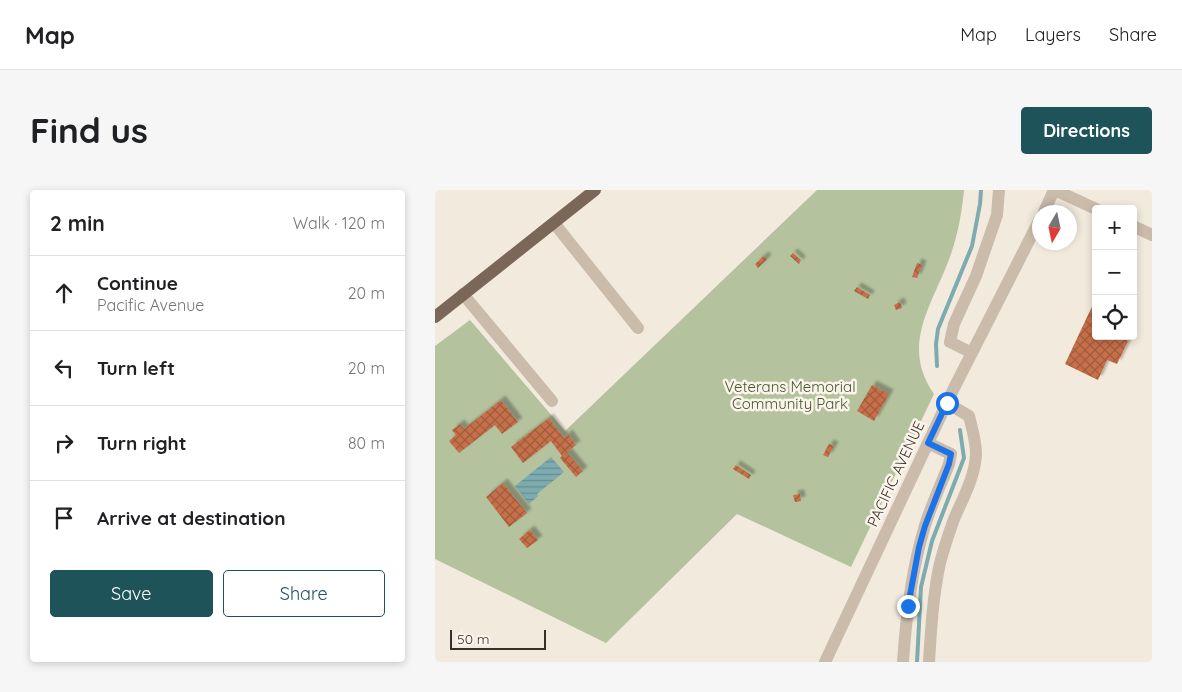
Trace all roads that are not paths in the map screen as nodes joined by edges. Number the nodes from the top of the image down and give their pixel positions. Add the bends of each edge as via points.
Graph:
1 (595, 190) edge
2 (999, 190) edge
3 (1054, 190) edge
4 (1047, 205) edge
5 (1092, 207) edge
6 (554, 222) junction
7 (1137, 228) edge
8 (1032, 234) edge
9 (1152, 235) edge
10 (463, 294) junction
11 (435, 316) edge
12 (638, 328) dead end
13 (972, 353) junction
14 (552, 401) dead end
15 (947, 403) junction
16 (928, 443) junction
17 (825, 662) edge
18 (903, 662) edge
19 (929, 662) edge

1 - 6 main road
2 - 13 street via 997,215 950,342
3 - 4 street
3 - 5 street
6 - 10 main road
6 - 12 street
7 - 9 street
8 - 13 street, PACIFIC AVENUE
10 - 11 main road
10 - 14 street
13 - 15 street, PACIFIC AVENUE
15 - 16 street, PACIFIC AVENUE
15 - 19 street via 969,416 976,454 940,564
16 - 17 street, PACIFIC AVENUE
16 - 18 street via 951,454 919,547 908,606

